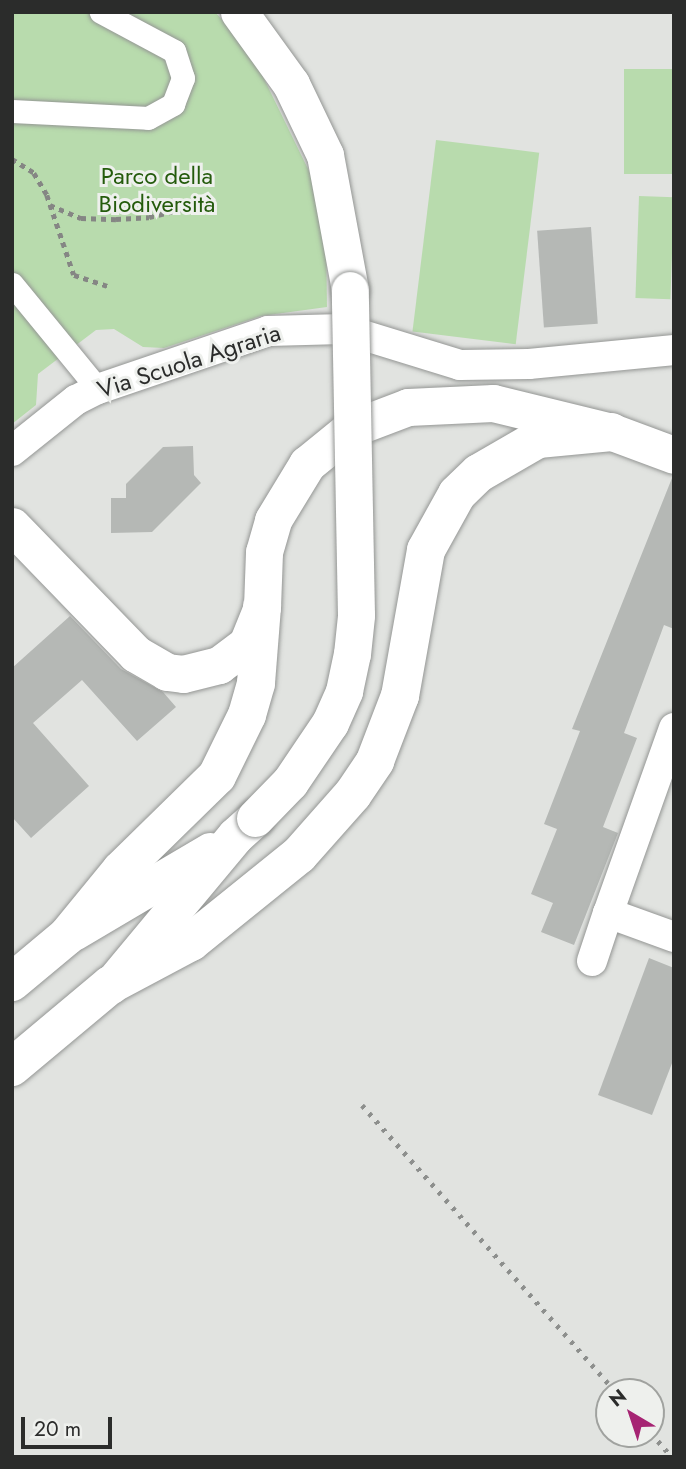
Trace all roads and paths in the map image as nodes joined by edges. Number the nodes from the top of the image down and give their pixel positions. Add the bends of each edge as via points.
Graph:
1 (101, 12) edge
2 (239, 12) edge
3 (12, 111) edge
4 (12, 159) edge
5 (215, 201) dead end
6 (50, 204) junction
7 (12, 284) edge
8 (107, 286) dead end
9 (674, 350) edge
10 (98, 389) junction
11 (612, 432) junction
12 (12, 452) edge
13 (674, 455) edge
14 (12, 526) edge
15 (262, 607) junction
16 (674, 728) edge
17 (245, 827) junction
18 (608, 913) junction
19 (67, 936) junction
20 (674, 937) edge
21 (592, 961) dead end
22 (12, 982) edge
23 (110, 985) junction
24 (16, 1062) edge

1 - 3 street via 174,51 183,78 173,104 148,118
2 - 17 street, bridge via 291,84 325,155 350,290 356,615 344,691 330,723 290,782
4 - 6 path via 34,173
5 - 6 path via 149,217 116,219 81,218
6 - 8 path via 74,275
7 - 10 street
9 - 10 street, Via Scuola Agraria via 529,364 460,365 343,329 307,327 268,331
10 - 12 street, Via Scuola Agraria via 65,408
11 - 13 street
11 - 15 street via 493,403 408,407 351,429 329,442 286,493 264,552
11 - 23 highway via 538,439 479,473 457,494 426,550 400,696 374,761 354,794 299,855 191,942
14 - 15 street via 136,654 167,672 201,672 232,657 247,644
15 - 19 highway via 256,683 247,715 217,776 121,870
16 - 18 street
17 - 19 street
17 - 23 street
18 - 20 street
18 - 21 street
19 - 22 highway
23 - 24 highway

